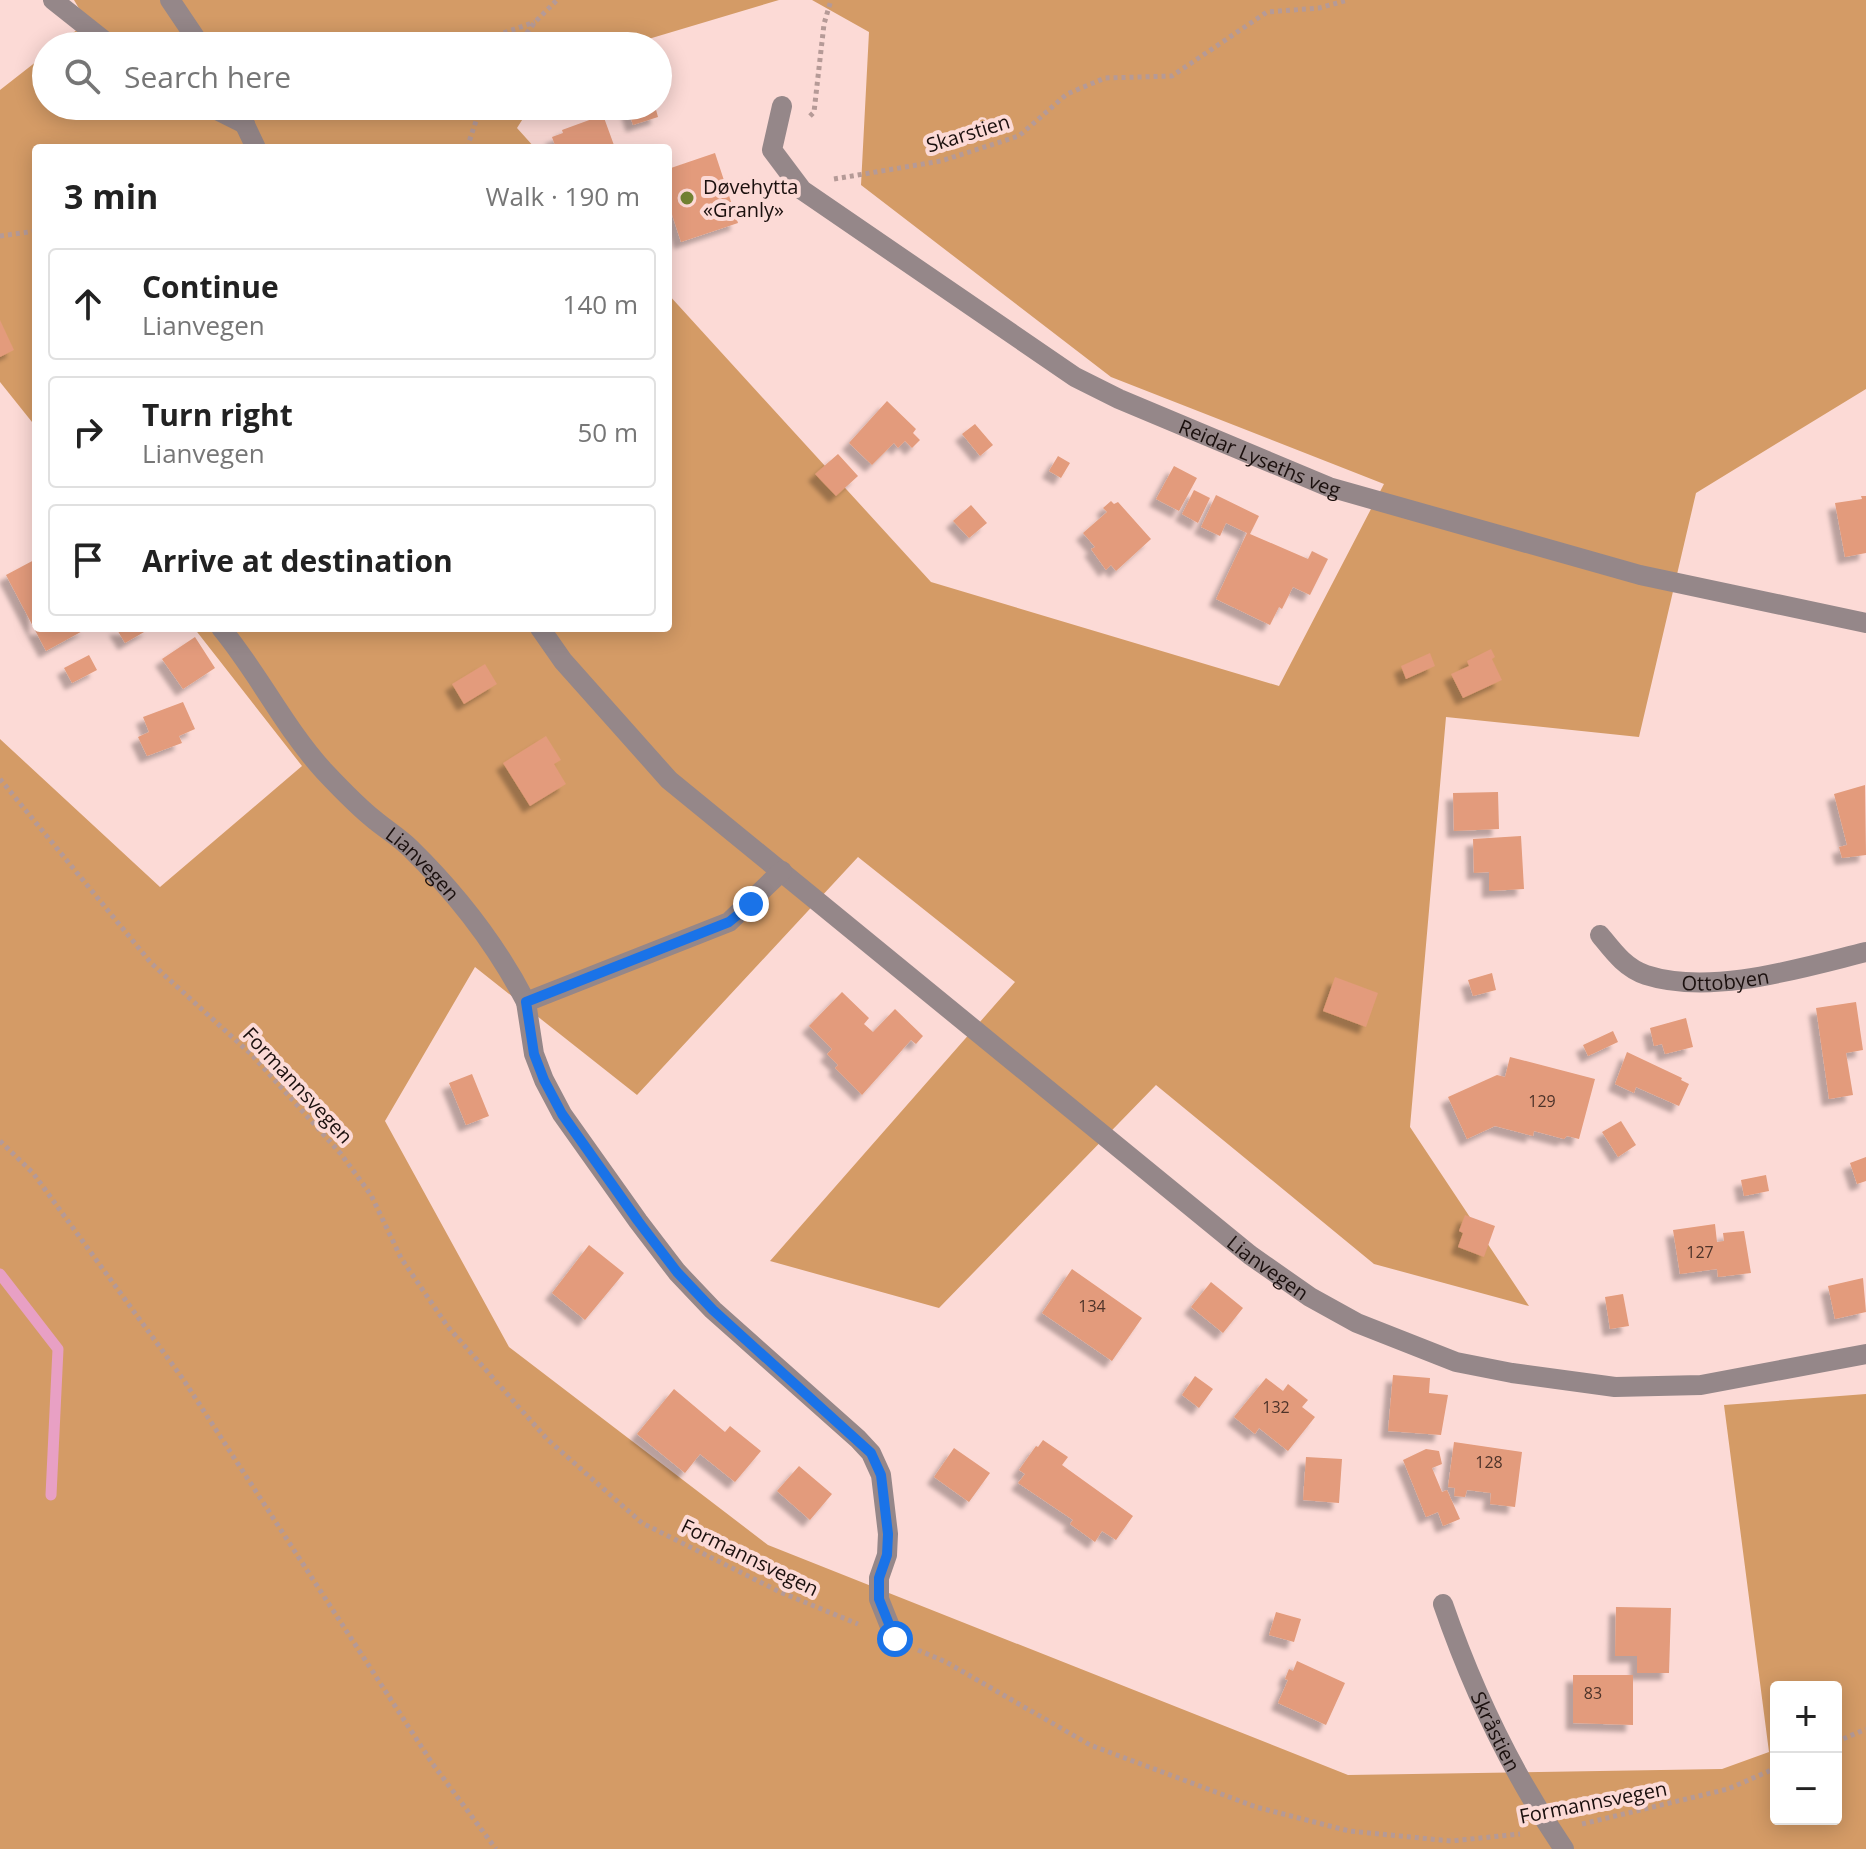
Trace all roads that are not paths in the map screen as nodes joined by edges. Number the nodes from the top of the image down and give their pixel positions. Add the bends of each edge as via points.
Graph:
1 (53, 0) edge
2 (170, 0) edge
3 (93, 32) edge
4 (192, 32) edge
5 (782, 106) dead end
6 (243, 120) edge
7 (254, 144) edge
8 (1866, 623) edge
9 (224, 632) edge
10 (543, 632) edge
11 (782, 871) junction
12 (1600, 935) dead end
13 (1866, 952) edge
14 (526, 1002) junction
15 (1866, 1354) edge
16 (1443, 1604) dead end
17 (895, 1639) road end
18 (1564, 1849) edge

1 - 3 street
2 - 4 street
5 - 8 street, Reidar Lyseths veg via 772,150 802,190 1075,377 1119,399 1329,487 1640,575
6 - 7 street
9 - 14 street, Lianvegen via 298,741 373,819 408,846 481,926
10 - 11 street, Lianvegen via 669,780
11 - 14 street via 729,922
11 - 15 street, Lianvegen via 1250,1255 1357,1323 1456,1362 1615,1387 1701,1385
12 - 13 street, Ottobyen via 1623,962 1645,975 1690,982 1739,979
14 - 17 street, Lianvegen via 534,1054 562,1114 677,1272 871,1453 881,1475 888,1534 879,1599
16 - 18 street, Skråstien via 1498,1739

